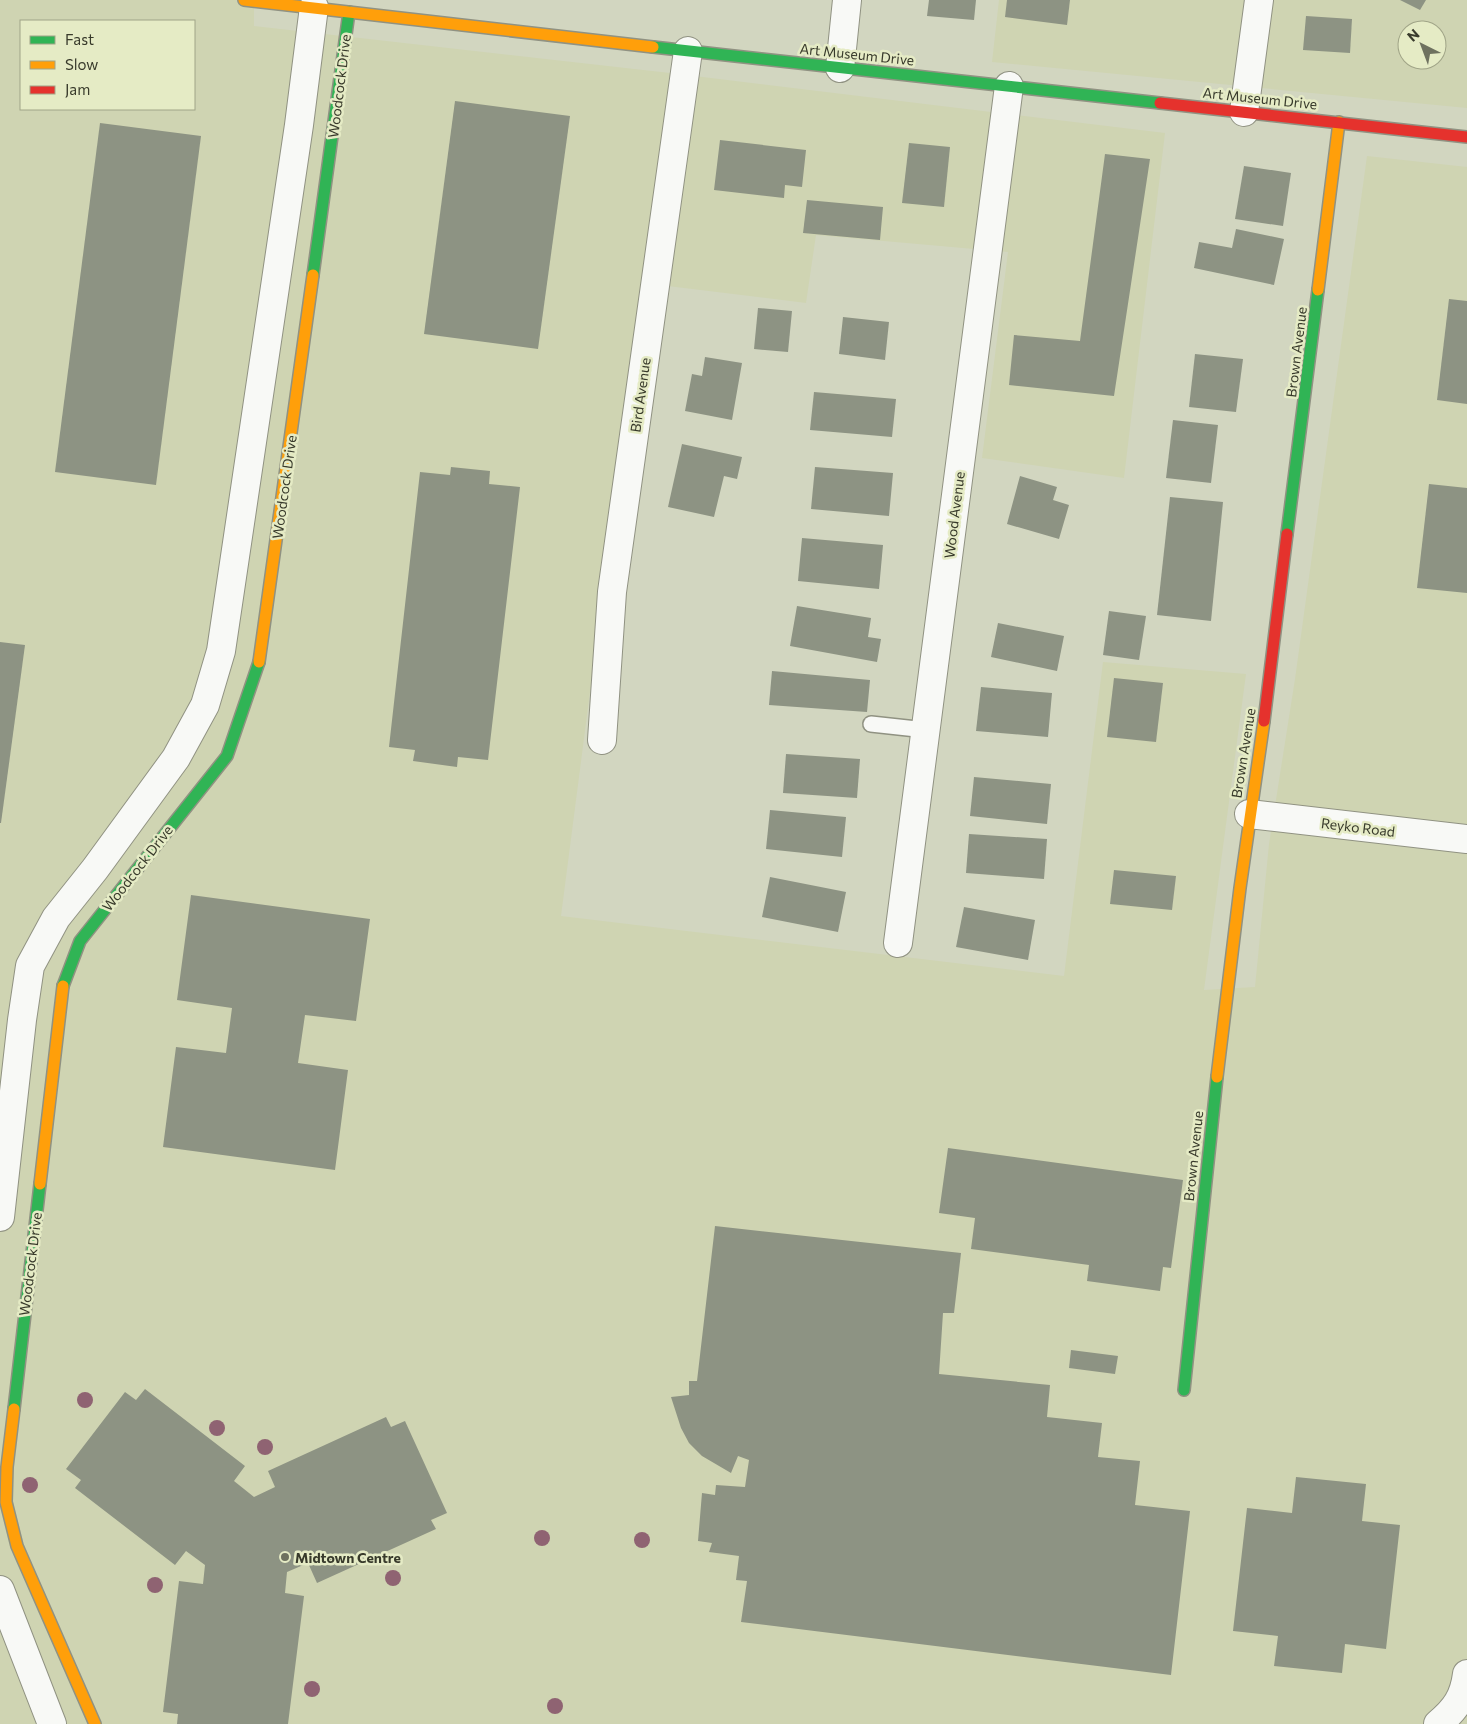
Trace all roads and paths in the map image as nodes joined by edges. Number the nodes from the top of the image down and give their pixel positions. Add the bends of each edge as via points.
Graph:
1 (244, 0) edge
2 (847, 0) edge
3 (1259, 0) edge
4 (279, 2) edge
5 (314, 7) junction
6 (348, 12) junction
7 (688, 51) junction
8 (840, 68) junction
9 (1009, 86) junction
10 (1244, 112) junction
11 (1339, 122) junction
12 (1467, 137) edge
13 (871, 724) dead end
14 (926, 730) junction
15 (602, 740) dead end
16 (1249, 814) junction
17 (1467, 840) edge
18 (898, 944) dead end
19 (0, 1217) edge
20 (1184, 1390) dead end
21 (0, 1590) edge
22 (1467, 1674) edge
23 (52, 1724) edge
24 (95, 1724) edge
25 (1438, 1724) edge

1 - 4 street, Art Museum Drive
2 - 8 street
3 - 10 street
4 - 5 street, Art Museum Drive
5 - 6 street, Art Museum Drive
5 - 19 street via 221,651 205,705 176,758 56,918 30,966
6 - 7 street, Art Museum Drive
6 - 24 street, Woodcock Drive via 259,665 227,756 80,941 63,983 7,1467 6,1502 17,1546
7 - 8 street, Art Museum Drive
7 - 15 street, Bird Avenue via 612,592
8 - 9 street, Art Museum Drive
9 - 10 street, Art Museum Drive
9 - 14 street, Wood Avenue
10 - 11 street, Art Museum Drive
11 - 12 street, Art Museum Drive
11 - 16 street, Brown Avenue via 1264,721
13 - 14 lane
14 - 18 street, Wood Avenue
16 - 17 street, Reyko Road
16 - 20 street, Brown Avenue via 1222,1029
21 - 23 street
22 - 25 street via 1465,1689 1452,1713

